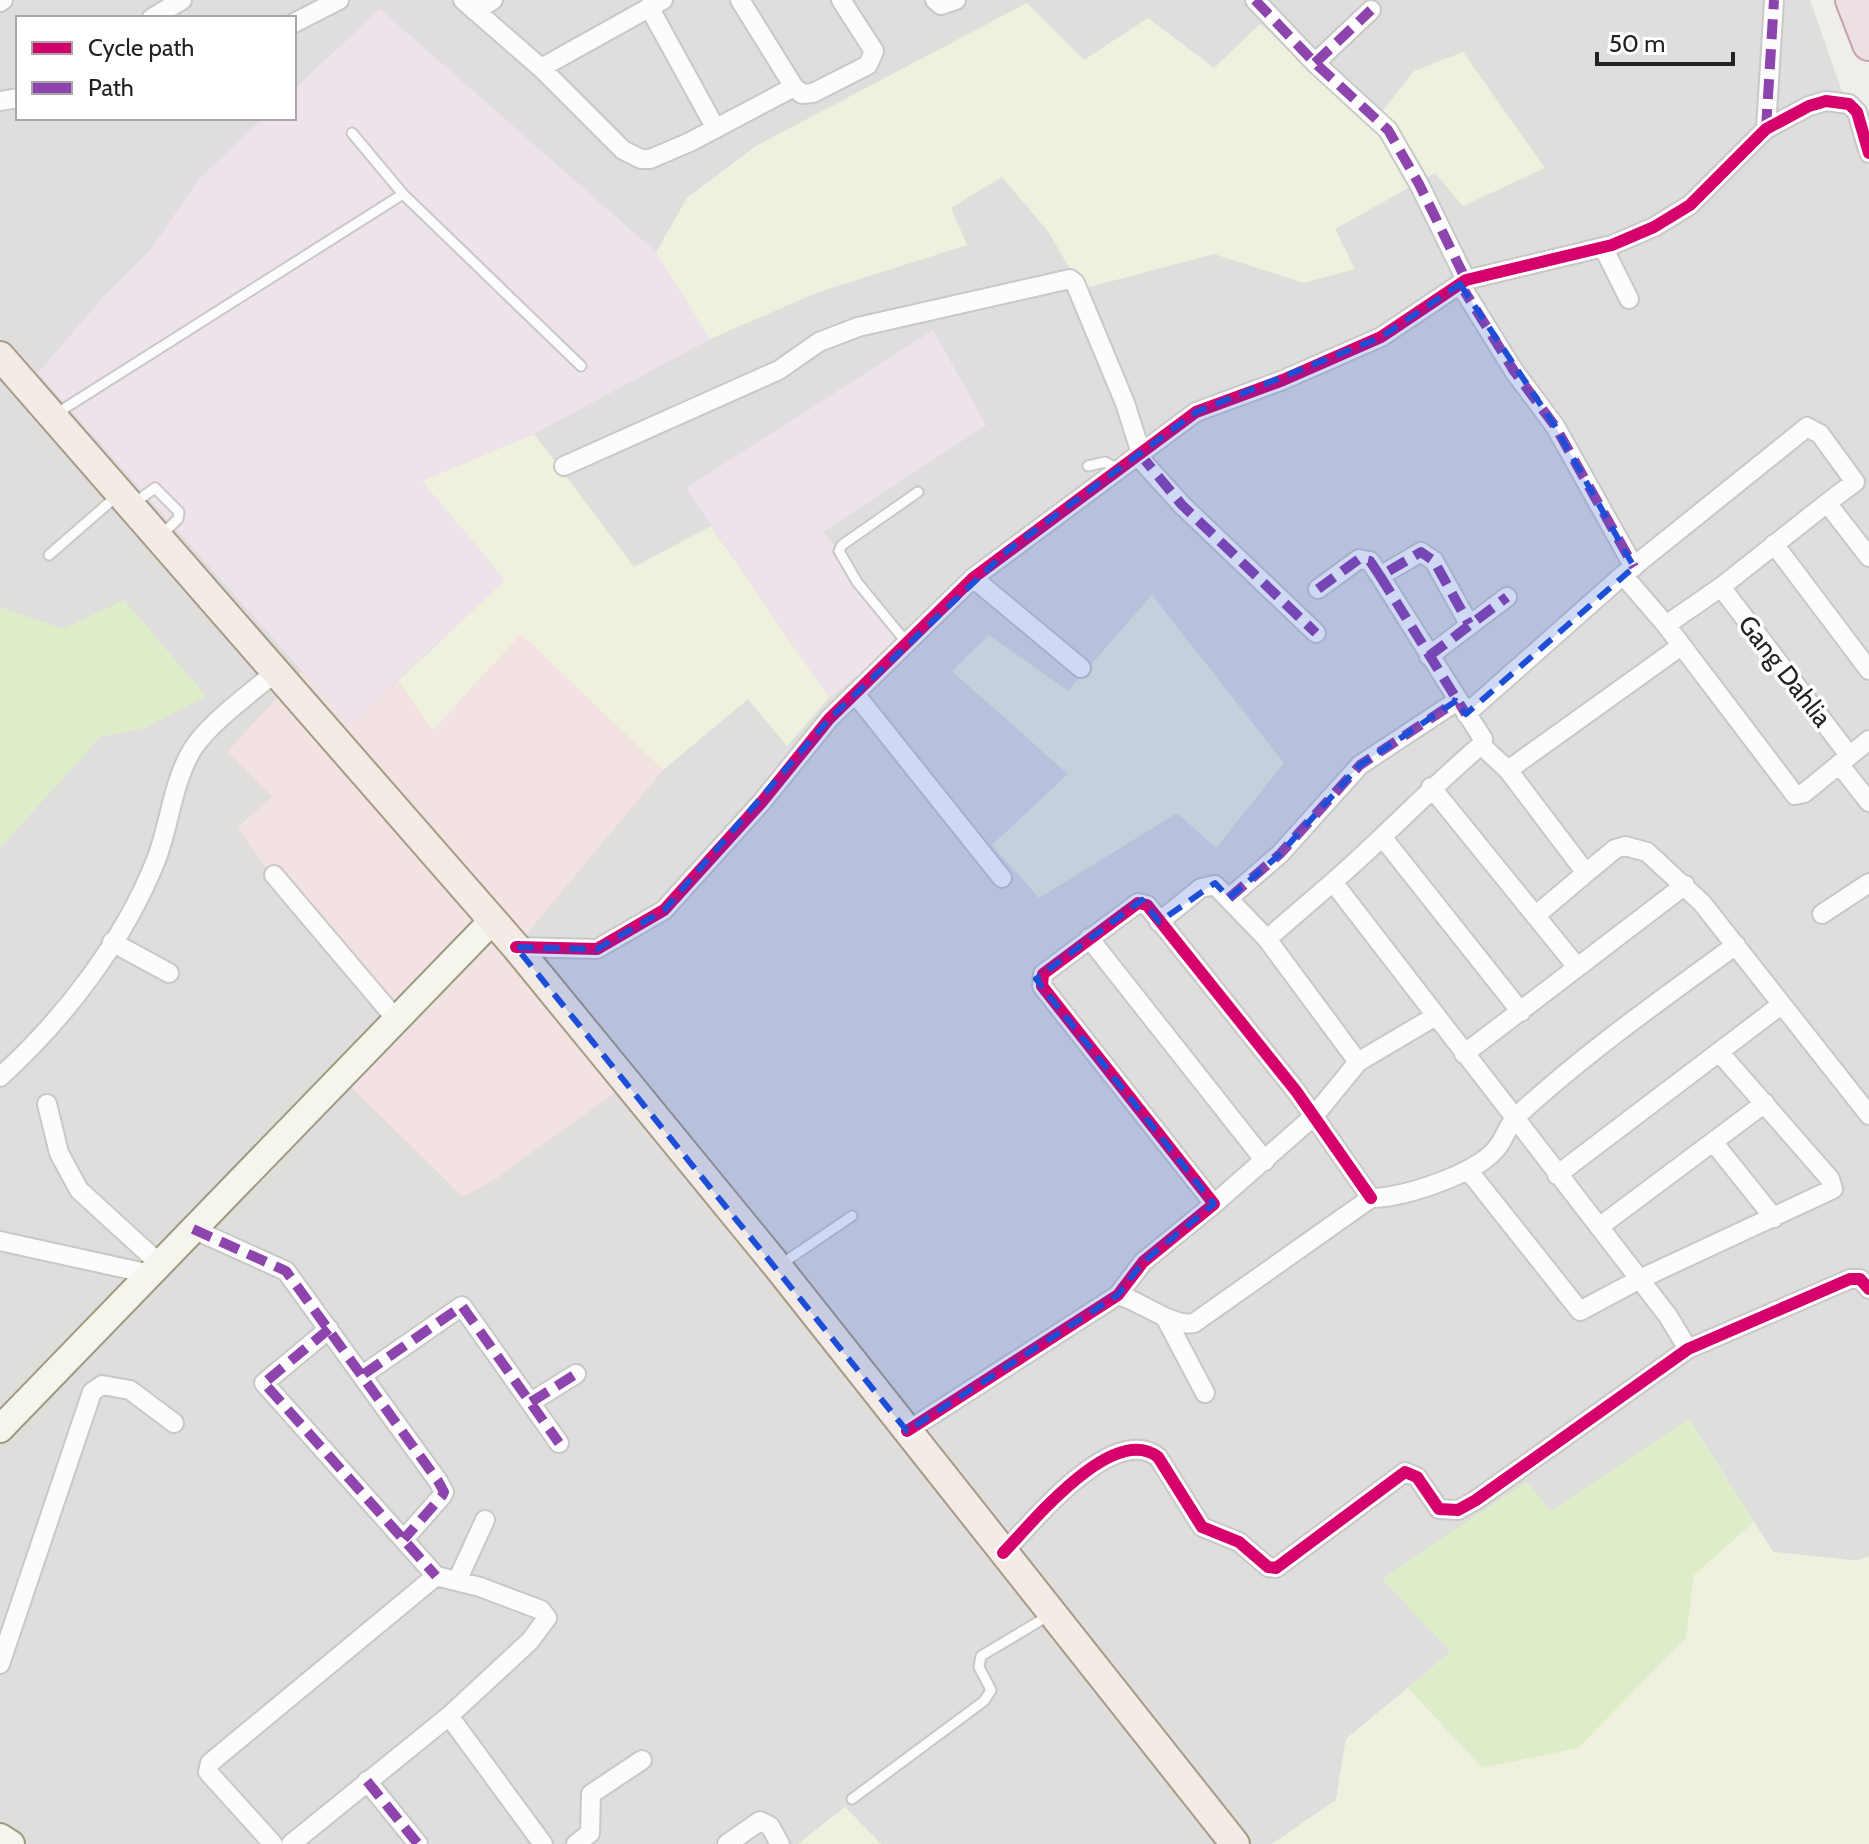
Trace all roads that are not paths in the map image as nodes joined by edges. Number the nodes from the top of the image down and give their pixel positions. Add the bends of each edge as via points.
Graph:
1 (339, 0) edge
2 (493, 0) edge
3 (740, 0) edge
4 (841, 0) edge
5 (935, 0) edge
6 (956, 0) edge
7 (1256, 0) edge
8 (1774, 0) edge
9 (1852, 0) edge
10 (656, 4) edge
11 (181, 5) edge
12 (469, 5) edge
13 (1371, 10) dead end
14 (156, 16) edge
15 (296, 22) edge
16 (1869, 44) edge
17 (1315, 63) junction
18 (541, 68) junction
19 (794, 87) junction
20 (715, 127) junction
21 (1766, 129) junction
22 (352, 133) dead end
23 (1869, 153) edge
24 (403, 194) junction
25 (1603, 247) junction
26 (1463, 282) junction
27 (1629, 299) dead end
28 (0, 356) edge
29 (581, 366) dead end
30 (54, 416) junction
31 (1139, 453) junction
32 (564, 466) dead end
33 (1088, 466) dead end
34 (1119, 470) junction
35 (918, 492) dead end
36 (126, 499) junction
37 (1827, 503) junction
38 (1774, 544) junction
39 (49, 555) dead end
40 (1869, 557) edge
41 (1629, 571) junction
42 (1380, 576) junction
43 (973, 578) junction
44 (1721, 587) junction
45 (1318, 589) dead end
46 (1507, 597) dead end
47 (1469, 624) junction
48 (1666, 625) junction
49 (1316, 633) dead end
50 (907, 643) junction
51 (1681, 646) junction
52 (1429, 656) junction
53 (1868, 666) edge
54 (1081, 668) dead end
55 (277, 671) junction
56 (856, 695) junction
57 (1461, 708) junction
58 (1869, 740) edge
59 (1481, 745) junction
60 (1844, 760) junction
61 (1508, 770) junction
62 (1431, 787) junction
63 (1869, 802) edge
64 (1383, 838) junction
65 (1586, 873) junction
66 (274, 875) dead end
67 (1002, 878) dead end
68 (1333, 882) junction
69 (1869, 883) edge
70 (1685, 885) junction
71 (1229, 898) junction
72 (1822, 914) dead end
73 (1535, 916) junction
74 (1159, 922) junction
75 (504, 936) junction
76 (1089, 938) junction
77 (1267, 939) junction
78 (112, 942) junction
79 (1736, 945) junction
80 (1577, 967) junction
81 (169, 973) dead end
82 (1781, 1005) junction
83 (1521, 1012) junction
84 (1434, 1017) junction
85 (396, 1019) junction
86 (1719, 1052) junction
87 (1464, 1054) junction
88 (1358, 1062) junction
89 (0, 1077) edge
90 (1765, 1103) junction
91 (47, 1104) dead end
92 (1869, 1115) edge
93 (1314, 1116) junction
94 (1514, 1118) junction
95 (1714, 1143) junction
96 (1265, 1161) junction
97 (1468, 1170) junction
98 (1557, 1175) junction
99 (1371, 1198) junction
100 (1214, 1204) junction
101 (852, 1216) dead end
102 (1774, 1218) junction
103 (1599, 1227) junction
104 (193, 1229) junction
105 (0, 1241) edge
106 (778, 1267) junction
107 (155, 1269) junction
108 (1638, 1280) junction
109 (1869, 1289) edge
110 (1118, 1295) junction
111 (1166, 1319) junction
112 (329, 1329) junction
113 (1688, 1349) junction
114 (364, 1374) junction
115 (576, 1374) dead end
116 (1205, 1393) dead end
117 (531, 1402) junction
118 (174, 1423) dead end
119 (0, 1429) edge
120 (907, 1431) junction
121 (559, 1443) dead end
122 (485, 1520) dead end
123 (404, 1539) junction
124 (1003, 1553) junction
125 (436, 1576) junction
126 (457, 1581) junction
127 (1051, 1614) junction
128 (0, 1664) edge
129 (449, 1716) junction
130 (642, 1760) dead end
131 (367, 1781) junction
132 (852, 1799) dead end
133 (0, 1837) edge
134 (11, 1844) edge
135 (273, 1844) edge
136 (291, 1844) edge
137 (418, 1844) edge
138 (543, 1844) edge
139 (576, 1844) edge
140 (727, 1844) edge
141 (780, 1844) edge
142 (1235, 1844) edge

1 - 15 street
2 - 12 street
3 - 19 street
4 - 19 street via 874,57 813,93 802,94
5 - 6 street via 941,5
7 - 17 street
8 - 21 street
9 - 16 highway
10 - 18 street
10 - 20 street
11 - 14 street
12 - 18 street
13 - 17 street
17 - 26 street via 1388,130
18 - 20 street via 623,150 641,159
19 - 20 street
21 - 23 street via 1809,106 1826,101 1849,104 1857,112
21 - 25 street via 1680,213
22 - 24 lane
24 - 29 lane
24 - 30 lane
25 - 26 street
25 - 27 street
26 - 31 street via 1381,337 1196,412
26 - 41 street via 1514,371 1555,426
28 - 30 main road
30 - 36 main road
31 - 32 street via 1125,403 1070,279 858,327 819,342 779,370
31 - 34 street
31 - 49 street via 1182,505
33 - 34 lane via 1105,462
34 - 43 street
35 - 50 lane via 839,551
36 - 39 lane
36 - 55 main road
37 - 38 street
37 - 40 street
37 - 41 street via 1855,482 1820,434 1807,427
38 - 44 street
38 - 53 street
41 - 48 street
41 - 57 street
42 - 45 street via 1370,561 1359,559
42 - 47 street via 1426,553
42 - 52 street
43 - 50 street
43 - 54 street
44 - 48 street
44 - 60 street, Gang Dahlia
46 - 47 street
47 - 52 street
48 - 51 street
50 - 56 street
51 - 60 street via 1795,795
51 - 61 street
52 - 57 street
55 - 75 main road
55 - 78 street via 193,748 147,881
56 - 67 street
56 - 75 street via 829,719 664,910 597,949
57 - 59 street via 1483,739
57 - 71 street via 1360,765 1280,854
58 - 60 street
59 - 61 street
59 - 62 street
60 - 63 street, Gang Dahlia
61 - 65 street
62 - 64 street
62 - 73 street
64 - 68 street
64 - 83 street
65 - 70 street via 1615,849 1635,846
65 - 73 street
66 - 85 street
68 - 77 street
68 - 84 street
69 - 72 street
70 - 79 street
70 - 80 street
71 - 74 street via 1208,885
71 - 77 street
73 - 80 street
74 - 76 street via 1147,905 1138,903
74 - 93 street
75 - 85 street
75 - 106 main road
76 - 96 street
76 - 100 street via 1043,974 1042,986
77 - 88 street
78 - 81 street
78 - 89 street via 79,992
79 - 82 street
79 - 94 street
80 - 83 street
82 - 86 street
82 - 92 street
83 - 87 street
84 - 87 street
84 - 88 street
85 - 104 street
86 - 90 street
86 - 98 street
87 - 94 street
88 - 93 street
90 - 95 street
90 - 102 street via 1833,1184 1830,1192
91 - 107 street via 59,1153 79,1190
93 - 96 street
93 - 99 street
94 - 97 street via 1498,1150
94 - 98 street
95 - 102 street
95 - 103 street
96 - 100 street
97 - 99 street via 1392,1197
97 - 108 street via 1575,1308 1584,1310
98 - 103 street
99 - 111 street via 1203,1319 1188,1325
100 - 110 street via 1143,1262
101 - 106 lane
102 - 108 street
103 - 108 street
104 - 107 street
104 - 112 street via 286,1271
105 - 107 street
106 - 120 main road
107 - 119 street
108 - 113 street
109 - 113 street via 1860,1279 1850,1279
110 - 111 street via 1153,1308
110 - 120 street
111 - 116 street
112 - 114 street
112 - 123 street via 264,1383
113 - 124 street via 1464,1507 1439,1509 1417,1477 1405,1472 1276,1568 1239,1542 1202,1527 1158,1457 1137,1447 1077,1477
114 - 117 street via 462,1306
114 - 123 street via 444,1492
115 - 117 street
117 - 121 street
118 - 128 street via 130,1390 102,1385 92,1392
120 - 124 main road
122 - 126 street
123 - 125 street
124 - 127 main road
125 - 126 street
125 - 135 street via 210,1763 208,1772
126 - 129 street via 541,1610 547,1618 530,1641
127 - 132 lane via 981,1656 979,1667 991,1690 984,1701
127 - 142 main road
129 - 131 street
129 - 138 street
130 - 139 street via 591,1794 590,1833
131 - 136 street
131 - 137 street
133 - 134 street
140 - 141 street via 760,1821 770,1826

